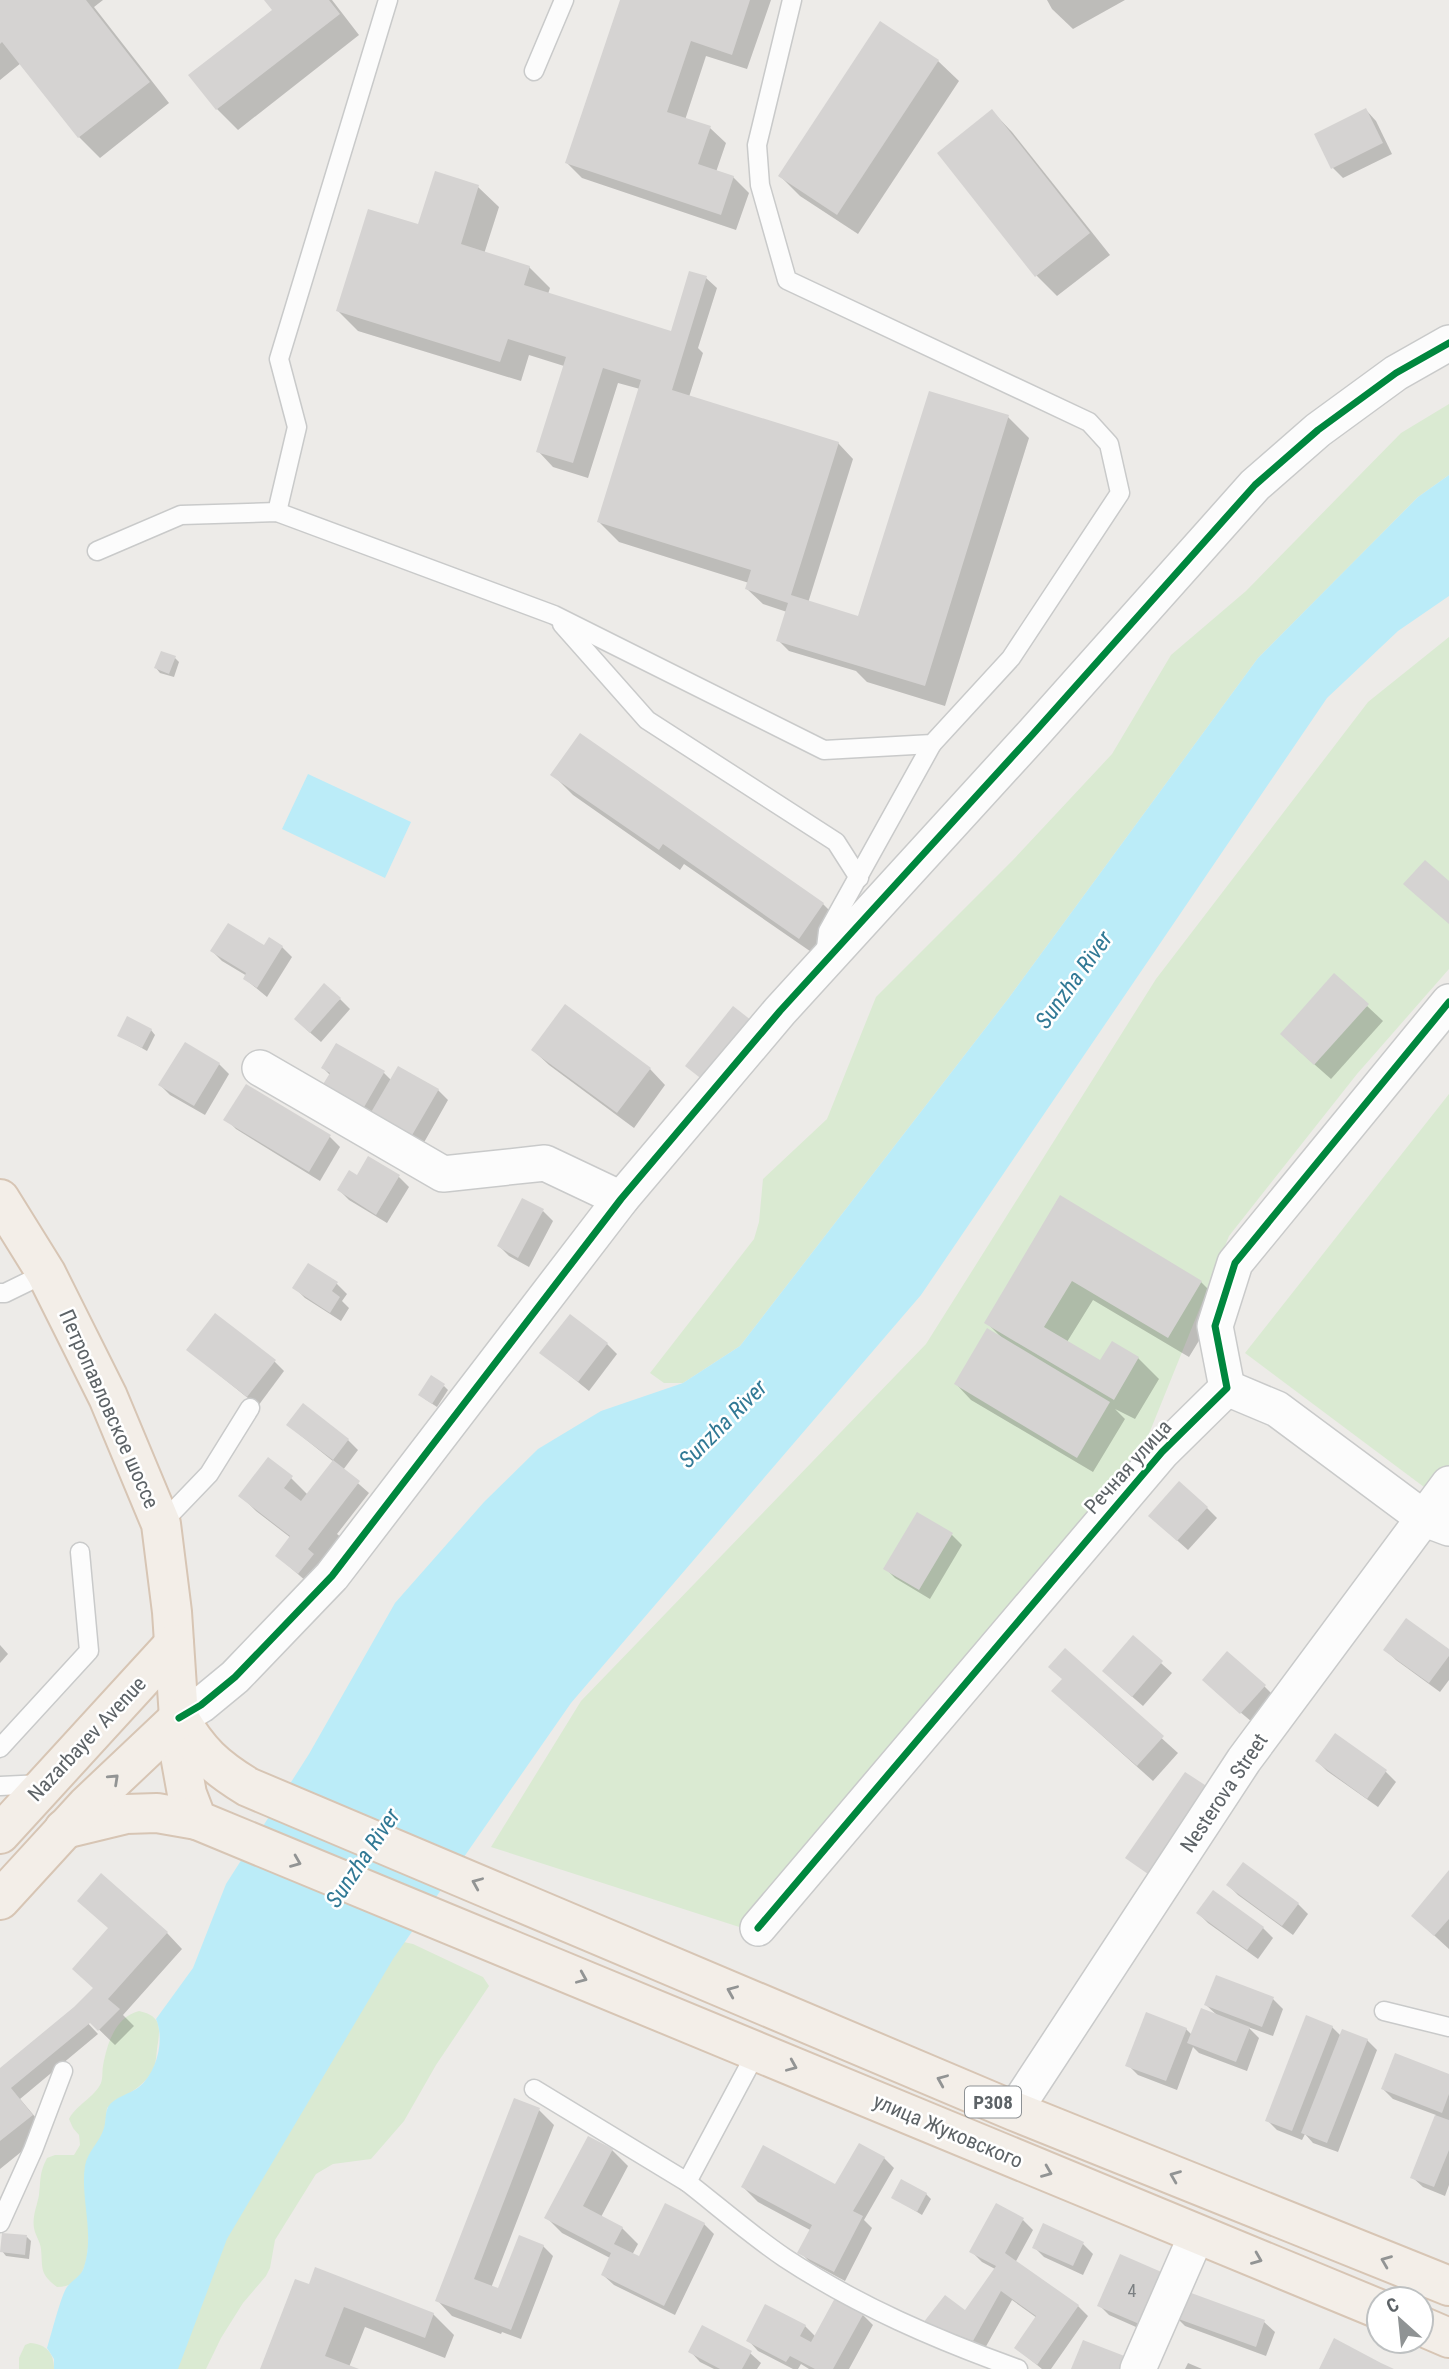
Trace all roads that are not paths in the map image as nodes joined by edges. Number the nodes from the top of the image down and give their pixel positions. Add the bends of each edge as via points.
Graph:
1 (388, 0) edge
2 (564, 0) edge
3 (792, 0) edge
4 (534, 71) dead end
5 (1449, 342) edge
6 (277, 512) junction
7 (97, 551) dead end
8 (554, 615) junction
9 (932, 744) junction
10 (859, 877) junction
11 (824, 963) junction
12 (1449, 1002) edge
13 (260, 1068) dead end
14 (0, 1199) edge
15 (621, 1199) junction
16 (46, 1273) junction
17 (0, 1293) edge
18 (1227, 1388) junction
19 (250, 1408) dead end
20 (1449, 1485) edge
21 (161, 1524) junction
22 (1437, 1524) edge
23 (80, 1552) dead end
24 (174, 1644) junction
25 (179, 1718) junction
26 (0, 1748) edge
27 (70, 1756) junction
28 (45, 1784) junction
29 (0, 1786) edge
30 (197, 1821) junction
31 (64, 1829) junction
32 (0, 1834) edge
33 (0, 1900) edge
34 (758, 1928) dead end
35 (1384, 2011) dead end
36 (1449, 2028) edge
37 (757, 2051) junction
38 (62, 2071) dead end
39 (534, 2088) dead end
40 (1014, 2111) junction
41 (687, 2182) junction
42 (0, 2223) edge
43 (1197, 2234) junction
44 (1449, 2286) edge
45 (1365, 2303) edge
46 (1018, 2369) edge
47 (1138, 2369) edge

1 - 6 lane via 279,359 297,427
2 - 4 lane
3 - 9 lane via 757,145 761,185 787,280 1089,422 1109,444 1120,493 1011,658
5 - 11 street via 1396,373 1318,430 1255,485
6 - 7 lane via 181,515
6 - 8 lane
8 - 9 lane via 824,750
8 - 10 lane via 647,720 836,842
9 - 10 lane
10 - 11 lane via 828,931
11 - 15 street
12 - 18 street via 1235,1263 1215,1326
13 - 15 street via 443,1174 545,1163
14 - 16 main road, Петропавловское шоссе
15 - 25 street via 332,1576 234,1677
16 - 17 lane
16 - 21 main road, Петропавловское шоссе via 108,1397
18 - 22 street via 1277,1409
18 - 34 street, Речная улица via 1162,1452
19 - 21 lane via 209,1474
20 - 22 street, Nesterova Street
21 - 24 main road, Петропавловское шоссе
22 - 40 street, Nesterova Street via 1244,1760
23 - 26 lane via 89,1651
24 - 25 main road, Петропавловское шоссе
24 - 27 main road, Nazarbayev Avenue
25 - 27 main road
25 - 30 main road, Петропавловское шоссе via 181,1772
31 -> 25 main road
40 -> 25 main road, P308 via 248,1787 210,1760
27 - 28 main road, Nazarbayev Avenue
28 - 29 lane
28 - 32 main road, Nazarbayev Avenue
30 - 31 main road, улица Жуковского via 136,1814
30 -> 37 main road, улица Жуковского / P308
31 - 33 main road
35 - 36 lane
37 - 41 lane
37 -> 43 main road, улица Жуковского / P308
38 - 42 lane
39 - 41 lane
44 -> 40 main road, P308
41 - 46 lane via 784,2258 872,2309
43 -> 45 main road, улица Жуковского / P308
43 - 47 street

